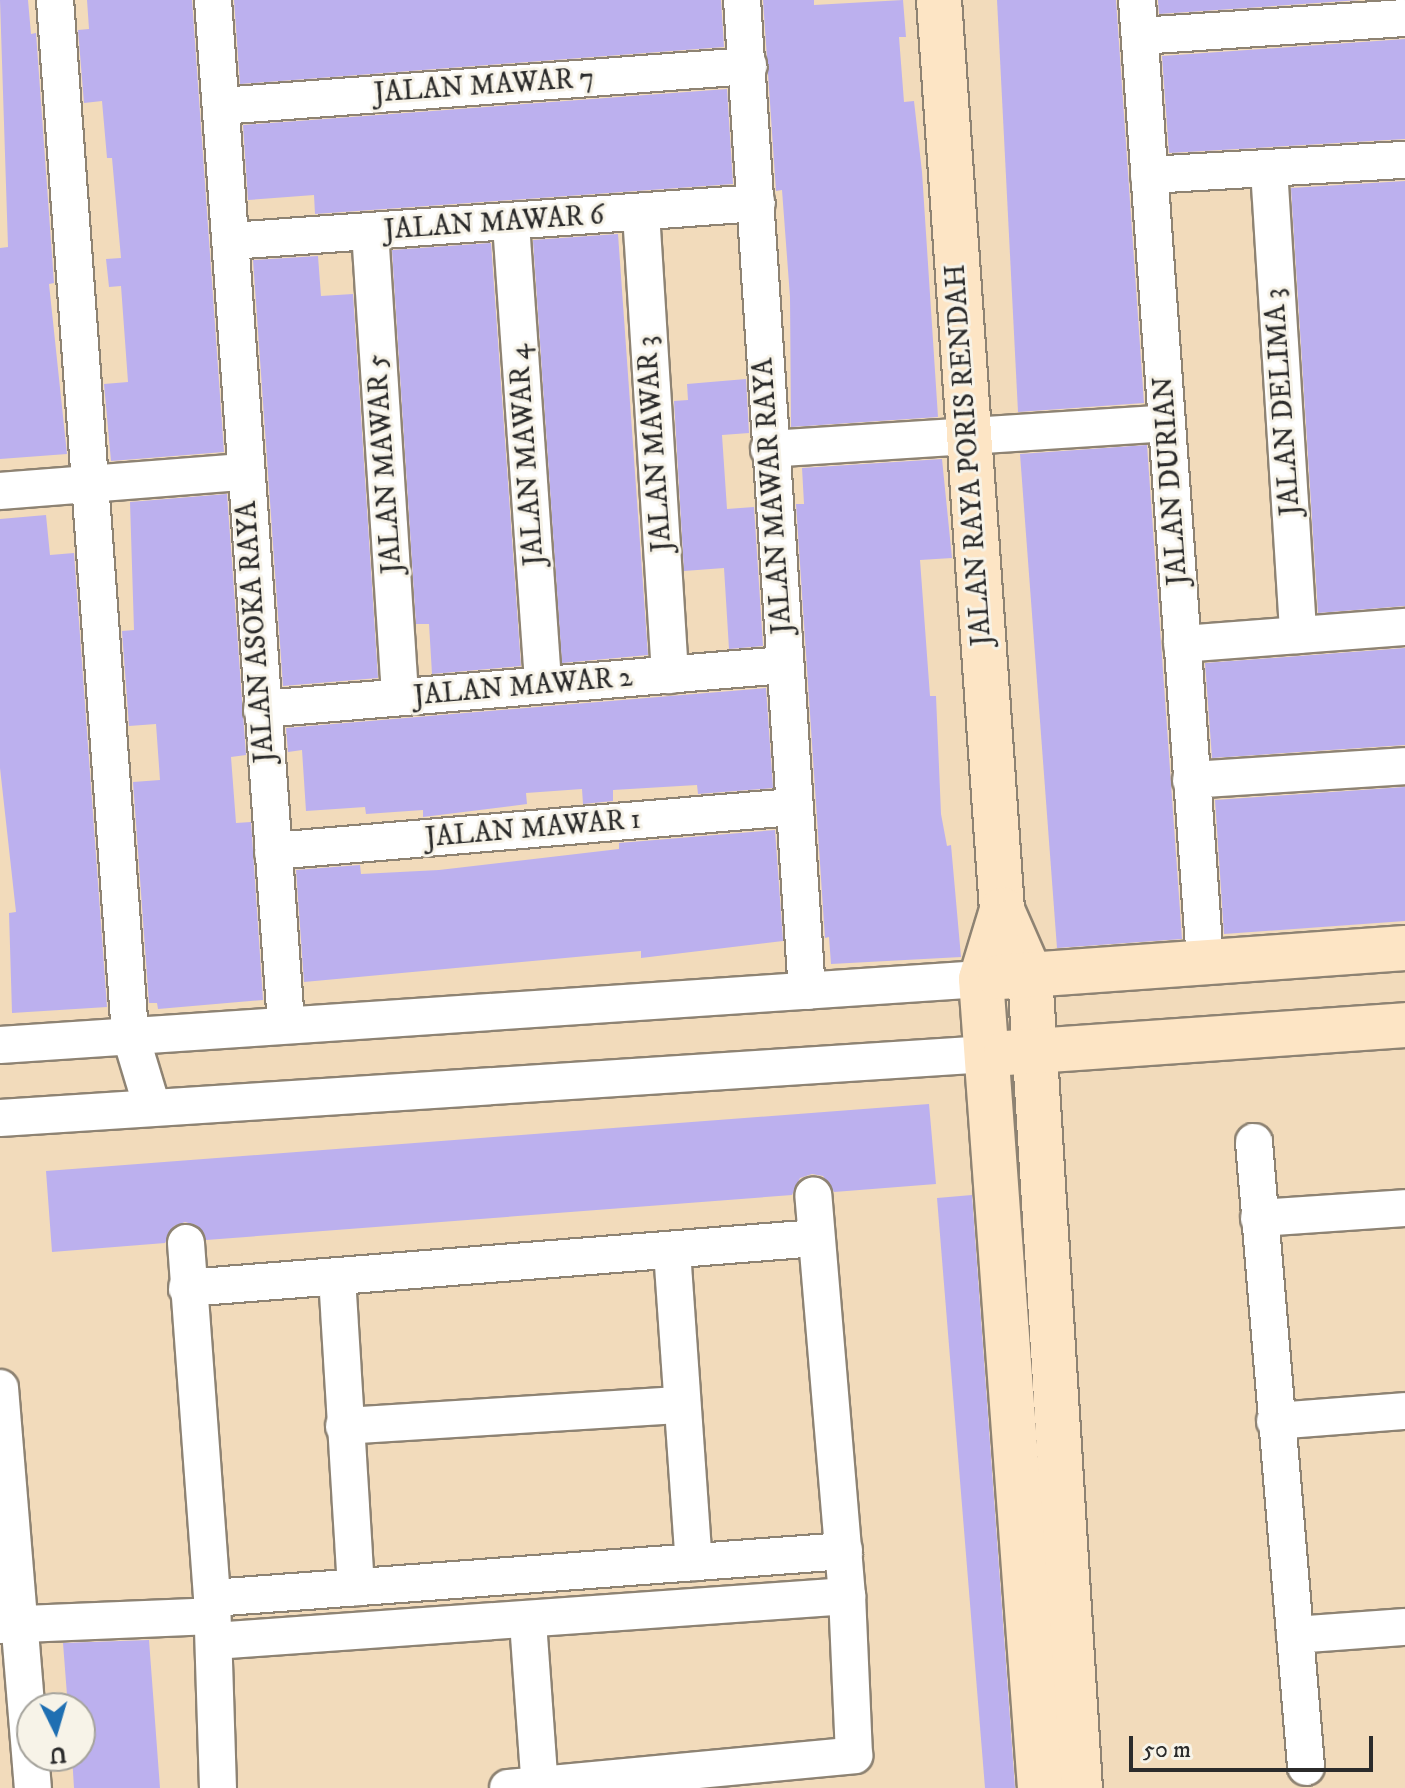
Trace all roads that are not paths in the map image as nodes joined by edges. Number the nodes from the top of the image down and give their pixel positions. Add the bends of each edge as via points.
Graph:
1 (55, 0) edge
2 (213, 0) edge
3 (742, 0) edge
4 (939, 0) edge
5 (1137, 0) edge
6 (1405, 18) edge
7 (1140, 36) junction
8 (748, 66) junction
9 (221, 106) junction
10 (1405, 160) edge
11 (1405, 167) edge
12 (1269, 169) junction
13 (1149, 175) junction
14 (757, 203) junction
15 (641, 213) junction
16 (511, 224) junction
17 (370, 231) junction
18 (231, 241) junction
19 (1166, 423) junction
20 (967, 434) junction
21 (769, 449) junction
22 (244, 472) junction
23 (91, 484) junction
24 (0, 491) edge
25 (1405, 627) edge
26 (1298, 635) junction
27 (1182, 644) junction
28 (784, 665) junction
29 (670, 675) junction
30 (543, 685) junction
31 (400, 697) junction
32 (262, 709) junction
33 (1405, 766) edge
34 (1191, 780) junction
35 (793, 807) junction
36 (273, 851) junction
37 (1002, 910) junction
38 (1405, 948) edge
39 (1205, 961) junction
40 (1030, 974) junction
41 (981, 979) junction
42 (807, 991) junction
43 (286, 1023) junction
44 (1405, 1025) edge
45 (130, 1034) junction
46 (0, 1045) edge
47 (1034, 1052) junction
48 (987, 1054) junction
49 (152, 1107) junction
50 (0, 1118) edge
51 (1254, 1142) dead end
52 (813, 1195) dead end
53 (1405, 1208) edge
54 (1259, 1218) junction
55 (816, 1238) junction
56 (186, 1243) dead end
57 (672, 1251) junction
58 (337, 1277) junction
59 (187, 1288) junction
60 (0, 1388) edge
61 (680, 1405) junction
62 (1405, 1411) edge
63 (1275, 1421) junction
64 (344, 1426) junction
65 (844, 1551) junction
66 (694, 1562) junction
67 (356, 1587) junction
68 (847, 1596) junction
69 (212, 1618) junction
70 (528, 1622) junction
71 (10, 1625) edge
72 (1405, 1627) edge
73 (1295, 1635) junction
74 (1306, 1767) dead end
75 (529, 1787) edge
76 (33, 1788) edge
77 (218, 1788) edge
78 (1040, 1788) edge
79 (1080, 1788) edge

1 - 23 street
2 - 9 street, JALAN ASOKA RAYA
3 - 8 street, JALAN MAWAR RAYA
4 - 20 street, JALAN RAYA PORIS RENDAH
5 - 7 street, JALAN DURIAN
6 - 7 street
7 - 13 street, JALAN DURIAN
8 - 9 street, JALAN MAWAR 7
8 - 14 street, JALAN MAWAR RAYA
9 - 18 street, JALAN ASOKA RAYA
10 - 11 street
10 - 12 street
12 - 13 street
12 - 26 street, JALAN DELIMA 3
13 - 19 street, JALAN DURIAN
14 - 15 street, JALAN MAWAR 6
14 - 21 street, JALAN MAWAR RAYA
15 - 16 street, JALAN MAWAR 6
15 - 29 street, JALAN MAWAR 3
16 - 17 street, JALAN MAWAR 6
16 - 30 street, JALAN MAWAR 4
17 - 18 street, JALAN MAWAR 6
17 - 31 street, JALAN MAWAR 5
18 - 22 street, JALAN ASOKA RAYA
19 - 20 street
19 - 27 street, JALAN DURIAN
20 - 21 street
20 - 37 street, JALAN RAYA PORIS RENDAH
21 - 28 street, JALAN MAWAR RAYA
22 - 23 street
22 - 32 street, JALAN ASOKA RAYA
23 - 24 street
23 - 45 street
25 - 26 street
26 - 27 street
27 - 34 street, JALAN DURIAN
28 - 29 street, JALAN MAWAR 2
28 - 35 street, JALAN MAWAR RAYA
29 - 30 street, JALAN MAWAR 2
30 - 31 street, JALAN MAWAR 2
31 - 32 street, JALAN MAWAR 2
32 - 36 street, JALAN ASOKA RAYA
33 - 34 street
34 - 39 street, JALAN DURIAN
35 - 36 street, JALAN MAWAR 1
35 - 42 street, JALAN MAWAR RAYA
36 - 43 street, JALAN ASOKA RAYA
37 - 40 street, JALAN RAYA PORIS RENDAH
37 - 41 street, JALAN RAYA PORIS RENDAH
38 - 39 street
39 - 40 street
40 - 41 street
40 - 47 street
41 - 42 street
41 - 48 street
42 - 43 street
43 - 45 street
44 - 47 street
45 - 46 street
45 - 49 street
47 - 48 street
47 - 79 street
48 - 49 street
48 - 78 street
49 - 50 street
51 - 54 street
52 - 55 street
53 - 54 street
54 - 63 street
55 - 57 street
55 - 65 street
56 - 59 street
57 - 58 street
57 - 61 street
58 - 59 street
58 - 64 street
59 - 69 street
60 - 71 street
61 - 64 street
61 - 66 street
62 - 63 street
63 - 73 street
64 - 67 street
65 - 66 street
65 - 68 street
66 - 67 street
67 - 69 street
68 - 70 street
68 - 75 street via 856,1751 852,1759
69 - 70 street
69 - 71 street
69 - 77 street
70 - 75 street
71 - 76 street
72 - 73 street
73 - 74 street

